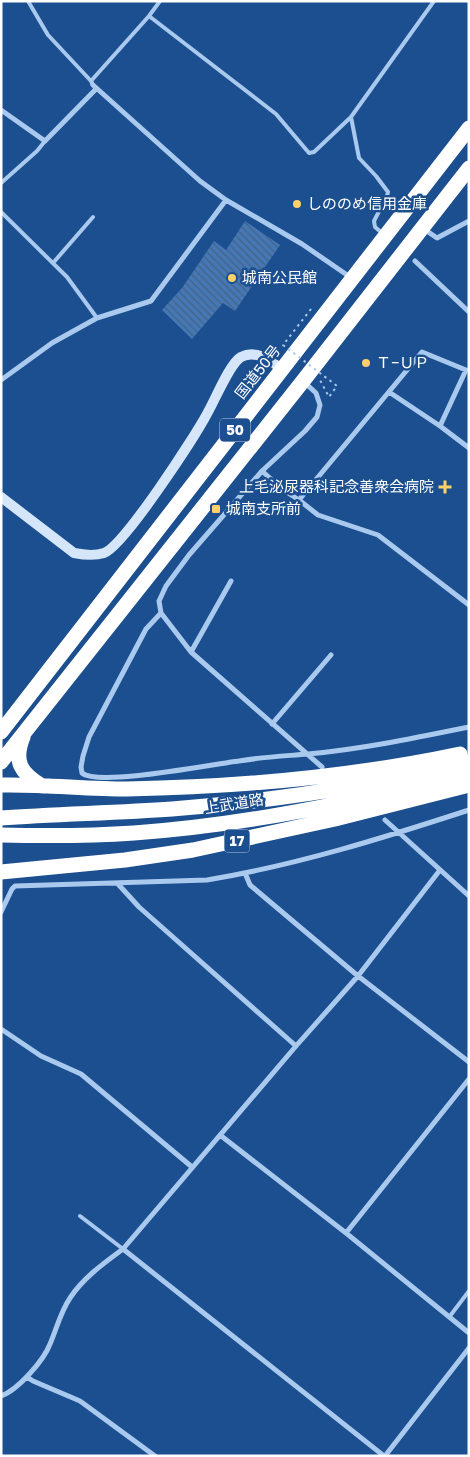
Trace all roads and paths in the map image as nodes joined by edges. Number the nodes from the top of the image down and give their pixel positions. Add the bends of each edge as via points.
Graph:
1 (28, 1) edge
2 (160, 1) edge
3 (434, 1) edge
4 (149, 16) junction
5 (93, 85) junction
6 (1, 110) edge
7 (351, 117) junction
8 (469, 128) edge
9 (45, 141) junction
10 (469, 168) edge
11 (1, 183) edge
12 (226, 200) junction
13 (1, 212) edge
14 (93, 217) dead end
15 (469, 221) edge
16 (422, 227) junction
17 (386, 237) junction
18 (415, 261) dead end
19 (53, 263) junction
20 (352, 279) junction
21 (311, 309) dead end
22 (469, 312) edge
23 (97, 318) junction
24 (282, 369) junction
25 (467, 369) edge
26 (1, 380) edge
27 (320, 380) dead end
28 (303, 381) junction
29 (389, 392) junction
30 (440, 426) junction
31 (469, 448) edge
32 (262, 471) junction
33 (1, 497) edge
34 (299, 500) junction
35 (231, 581) dead end
36 (469, 606) edge
37 (160, 613) junction
38 (191, 652) junction
39 (331, 655) dead end
40 (272, 724) junction
41 (469, 727) edge
42 (26, 729) junction
43 (1, 732) edge
44 (469, 753) edge
45 (308, 754) junction
46 (1, 762) edge
47 (469, 762) edge
48 (322, 766) dead end
49 (469, 774) edge
50 (1, 785) edge
51 (469, 785) edge
52 (42, 786) junction
53 (469, 810) edge
54 (1, 818) edge
55 (385, 820) dead end
56 (398, 833) junction
57 (1, 835) edge
58 (1, 863) edge
59 (45, 868) junction
60 (440, 870) junction
61 (1, 872) edge
62 (245, 873) junction
63 (118, 884) junction
64 (469, 896) edge
65 (1, 912) edge
66 (358, 976) junction
67 (1, 1029) edge
68 (296, 1046) junction
69 (469, 1062) edge
70 (469, 1079) edge
71 (220, 1135) junction
72 (192, 1167) junction
73 (80, 1216) dead end
74 (346, 1233) junction
75 (123, 1249) junction
76 (469, 1291) edge
77 (450, 1316) junction
78 (469, 1332) edge
79 (469, 1348) edge
80 (27, 1377) junction
81 (1, 1396) edge
82 (155, 1456) edge
83 (384, 1456) edge

1 - 5 lane via 48,35
2 - 4 lane
3 - 7 lane
4 - 5 lane
4 - 7 lane via 276,114 309,153
5 - 9 street
5 - 12 street via 200,181
6 - 9 street
7 - 17 lane via 359,158 388,192 374,221 376,228
8 - 17 highway, 国道50号 / 50
9 - 11 lane
10 - 16 highway, 50
12 - 20 street via 302,244
12 - 23 street via 151,301
13 - 19 lane
14 - 19 lane
15 - 16 street via 437,238
16 - 28 highway, 50
17 - 20 highway, 国道50号 / 50
18 - 22 street
19 - 23 lane
20 - 24 highway, 国道50号 / 50
21 - 27 path, bridge via 283,345 338,386 329,397
23 - 26 street via 52,343
24 - 33 street via 265,356 254,354 238,359 198,431 142,512 106,552 74,553
24 - 43 highway, 国道50号 / 50
25 - 29 street via 422,352
25 - 30 street
28 - 32 street via 316,393 320,405 317,417
28 - 42 highway, 50
29 - 30 street
29 - 34 street
30 - 31 street
32 - 34 street
32 - 37 street via 166,586 159,601
34 - 36 street via 318,515 378,535
35 - 38 street
37 - 38 street
37 - 45 street via 146,629 90,737 81,767 84,774 90,777 143,775
38 - 40 street
39 - 40 street
40 - 45 street
41 - 45 street via 389,743
42 - 46 highway, 50
42 - 52 highway via 19,748 19,765 26,775
44 - 52 highway via 351,773 244,784 126,789
45 - 48 street
47 - 54 highway, 上武道路 via 371,783 213,805
49 - 57 highway, 上武道路 / 17 via 235,822 107,835
50 - 52 highway
51 - 59 highway, 17 via 336,819 193,850
53 - 56 street
55 - 56 street
56 - 60 street
56 - 62 street
58 - 59 highway, 17
59 - 61 highway, 17
60 - 64 street
60 - 66 street
62 - 63 street via 207,880
62 - 66 street via 250,885
63 - 65 street via 15,886
63 - 68 street via 139,907
66 - 68 street
66 - 69 street
67 - 72 street via 42,1056 81,1074
68 - 71 street
70 - 74 street
71 - 72 street
71 - 74 street
72 - 75 street
73 - 75 lane
74 - 77 street
75 - 80 street via 70,1297 50,1345
75 - 83 street
76 - 77 lane
77 - 78 street
79 - 83 street
80 - 81 street via 15,1389
80 - 82 street via 80,1401

